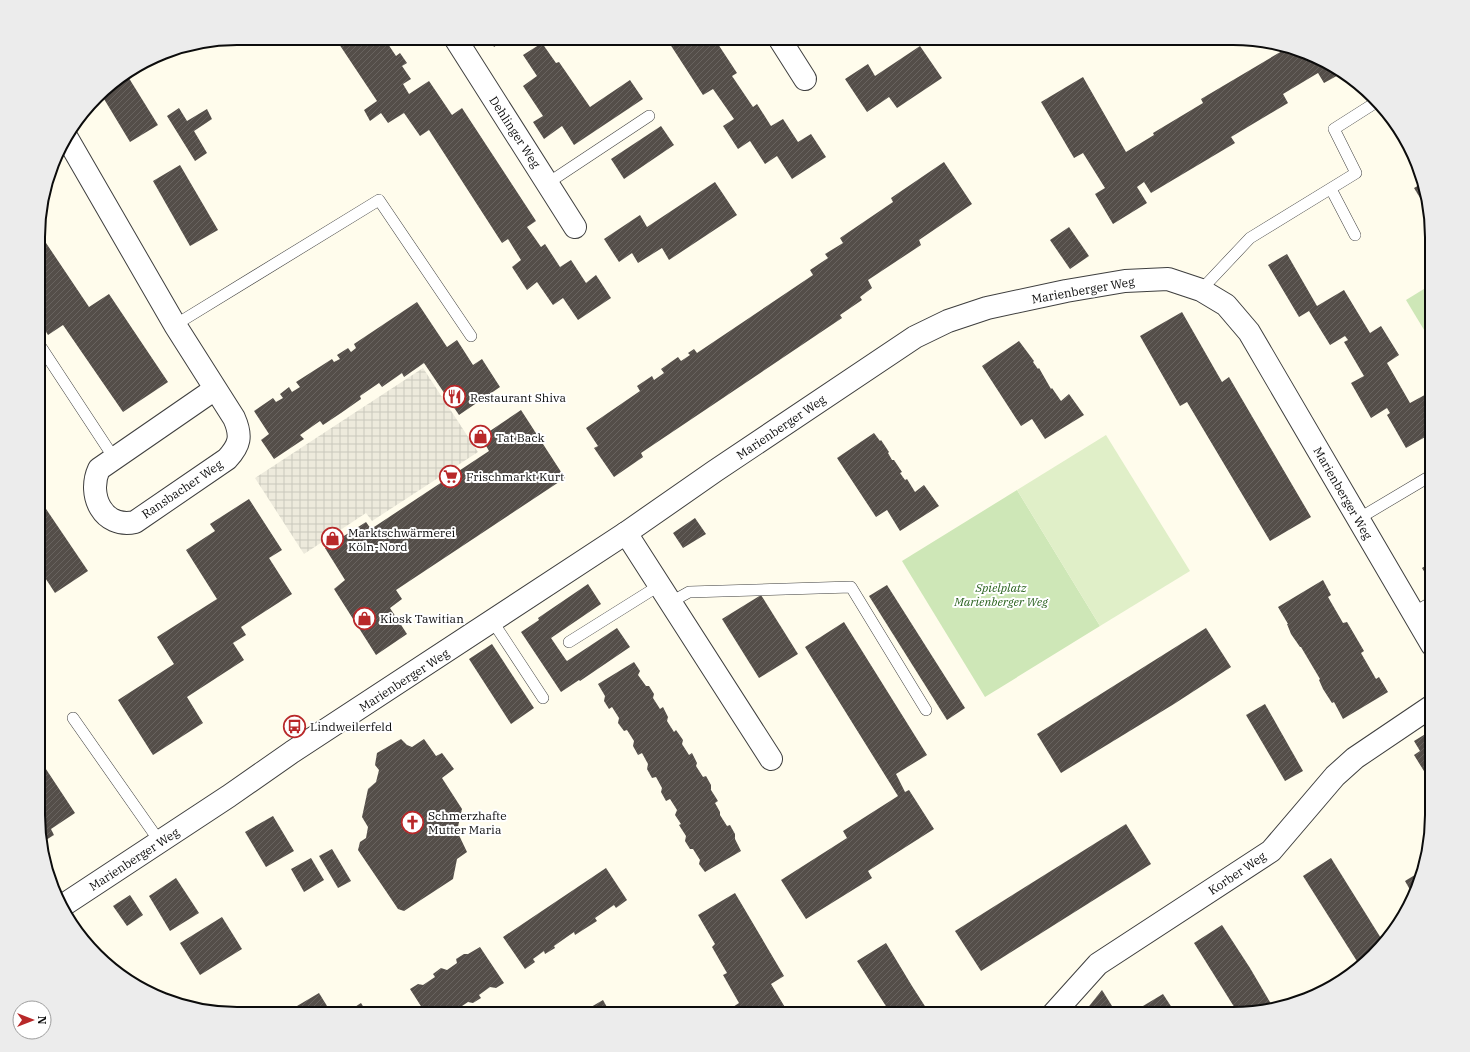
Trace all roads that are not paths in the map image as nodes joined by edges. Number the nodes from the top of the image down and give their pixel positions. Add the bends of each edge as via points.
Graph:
1 (459, 45) edge
2 (783, 45) edge
3 (805, 79) dead end
4 (1372, 105) edge
5 (649, 116) dead end
6 (70, 143) edge
7 (548, 183) junction
8 (1331, 189) junction
9 (575, 227) dead end
10 (1356, 235) dead end
11 (1201, 290) junction
12 (175, 326) junction
13 (471, 336) dead end
14 (45, 353) edge
15 (215, 389) junction
16 (114, 458) junction
17 (1425, 479) edge
18 (1358, 519) junction
19 (626, 533) junction
20 (665, 593) junction
21 (1425, 606) edge
22 (1413, 613) junction
23 (493, 622) junction
24 (1425, 633) edge
25 (569, 642) dead end
26 (543, 698) dead end
27 (926, 710) dead end
28 (1425, 711) edge
29 (73, 718) dead end
30 (771, 759) dead end
31 (160, 842) junction
32 (67, 903) edge
33 (1059, 1007) edge

1 - 7 street, Dehlinger Weg
2 - 3 street
4 - 8 lane via 1334,129 1356,173
5 - 7 lane
6 - 12 street, Ransbacher Weg
7 - 9 street, Dehlinger Weg
8 - 10 lane
8 - 11 lane via 1250,238
11 - 18 street, Marienberger Weg via 1226,305 1249,332
11 - 19 street, Marienberger Weg via 1168,279 1125,281 994,306 948,321 915,337
12 - 13 lane via 379,200
12 - 15 street, Ransbacher Weg
14 - 16 lane
15 - 16 street, Ransbacher Weg
15 - 16 street, Ransbacher Weg via 238,426 240,436 234,452 134,522 126,524 117,522 105,514 96,500 94,489 99,469
17 - 18 lane
18 - 22 street, Marienberger Weg
19 - 20 street
19 - 23 street, Marienberger Weg
20 - 25 lane
20 - 27 lane via 851,587
20 - 30 street
21 - 22 lane
22 - 24 street, Marienberger Weg
23 - 26 lane
23 - 31 street, Marienberger Weg via 292,752
28 - 33 street, Korber Weg via 1355,758 1335,776 1270,850 1098,964
29 - 31 lane
31 - 32 street, Marienberger Weg

